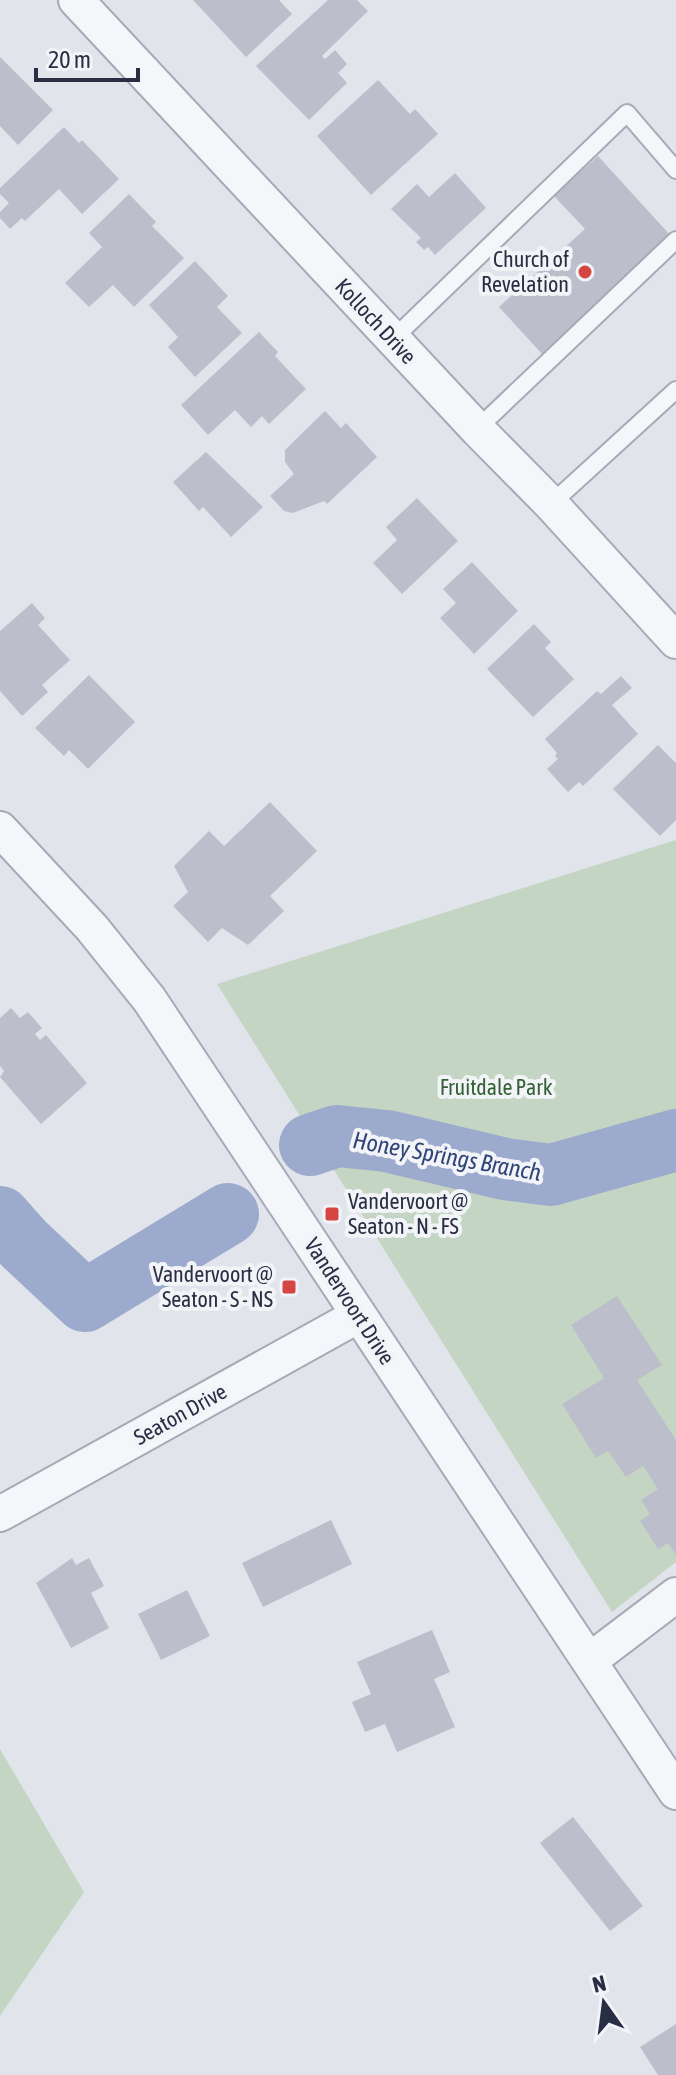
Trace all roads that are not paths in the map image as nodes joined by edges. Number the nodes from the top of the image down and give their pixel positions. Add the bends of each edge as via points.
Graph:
1 (76, 0) edge
2 (676, 170) edge
3 (676, 240) edge
4 (393, 339) junction
5 (676, 390) edge
6 (477, 429) junction
7 (551, 504) junction
8 (673, 631) edge
9 (0, 829) edge
10 (359, 1315) junction
11 (0, 1514) edge
12 (676, 1595) edge
13 (589, 1661) junction
14 (676, 1792) edge

1 - 4 street, Kolloch Drive
2 - 4 lane via 627,113
3 - 6 lane
4 - 6 street, Kolloch Drive
5 - 7 lane
6 - 7 street, Kolloch Drive
7 - 8 street, Kolloch Drive
9 - 10 street, Vandervoort Drive via 149,999
10 - 11 street, Seaton Drive
10 - 13 street, Vandervoort Drive
12 - 13 street
13 - 14 street, Vandervoort Drive

